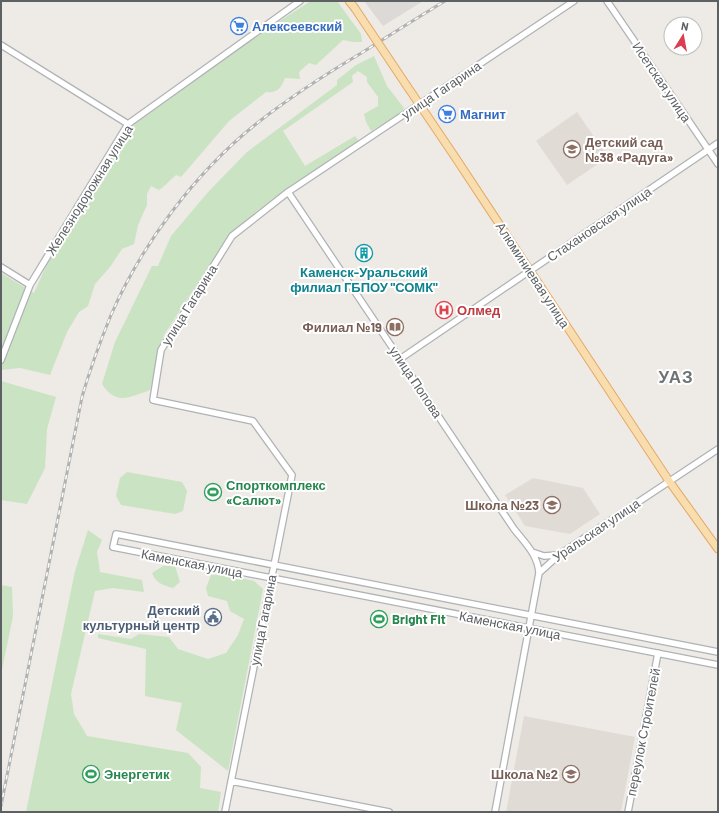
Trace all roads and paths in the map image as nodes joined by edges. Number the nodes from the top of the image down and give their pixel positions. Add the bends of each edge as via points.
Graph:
1 (300, 1) edge
2 (349, 1) edge
3 (574, 1) edge
4 (607, 1) edge
5 (1, 44) edge
6 (418, 104) junction
7 (128, 124) junction
8 (718, 143) edge
9 (709, 150) junction
10 (718, 164) edge
11 (288, 192) junction
12 (1, 267) edge
13 (530, 271) junction
14 (30, 285) junction
15 (400, 359) junction
16 (1, 360) edge
17 (718, 449) edge
18 (670, 481) junction
19 (718, 549) edge
20 (532, 552) junction
21 (560, 554) junction
22 (274, 564) junction
23 (539, 573) junction
24 (271, 578) junction
25 (531, 614) junction
26 (528, 628) junction
27 (718, 652) edge
28 (658, 653) junction
29 (718, 664) edge
30 (231, 781) junction
31 (225, 812) edge
32 (389, 812) edge
33 (495, 812) edge
34 (628, 812) edge

1 - 7 street, Железнодорожная улица
2 - 6 main road, Алюминиевая улица, bridge
3 - 6 street, улица Гагарина
4 - 9 street, Исетская улица
5 - 7 street
6 - 11 street, улица Гагарина
6 - 13 main road, Алюминиевая улица
7 - 14 street, Железнодорожная улица
8 - 9 street, Стахановская улица
9 - 10 street, Исетская улица
9 - 13 street, Стахановская улица
11 - 15 street, улица Попова
11 - 22 street, улица Гагарина via 232,236 161,350 153,400 253,421 292,475
12 - 14 street
13 - 15 street, Стахановская улица
13 - 18 main road, Алюминиевая улица
14 - 16 street, Железнодорожная улица
15 - 20 street, улица Попова via 511,525
17 - 18 street, Уральская улица
18 - 19 main road, Алюминиевая улица
18 - 21 street, Уральская улица
20 - 21 street via 549,556
20 - 23 street, улица Попова via 538,563
21 - 23 street, Уральская улица
22 - 24 street, улица Гагарина
22 - 24 street, Каменская улица via 116,534 113,547
22 - 25 street, Каменская улица
23 - 25 street
24 - 26 street, Каменская улица
24 - 30 street, улица Гагарина
25 - 26 street
25 - 27 street, Каменская улица
26 - 28 street, Каменская улица
26 - 33 street
28 - 29 street, Каменская улица
28 - 34 street, переулок Строителей
30 - 31 street, улица Гагарина
30 - 32 street

